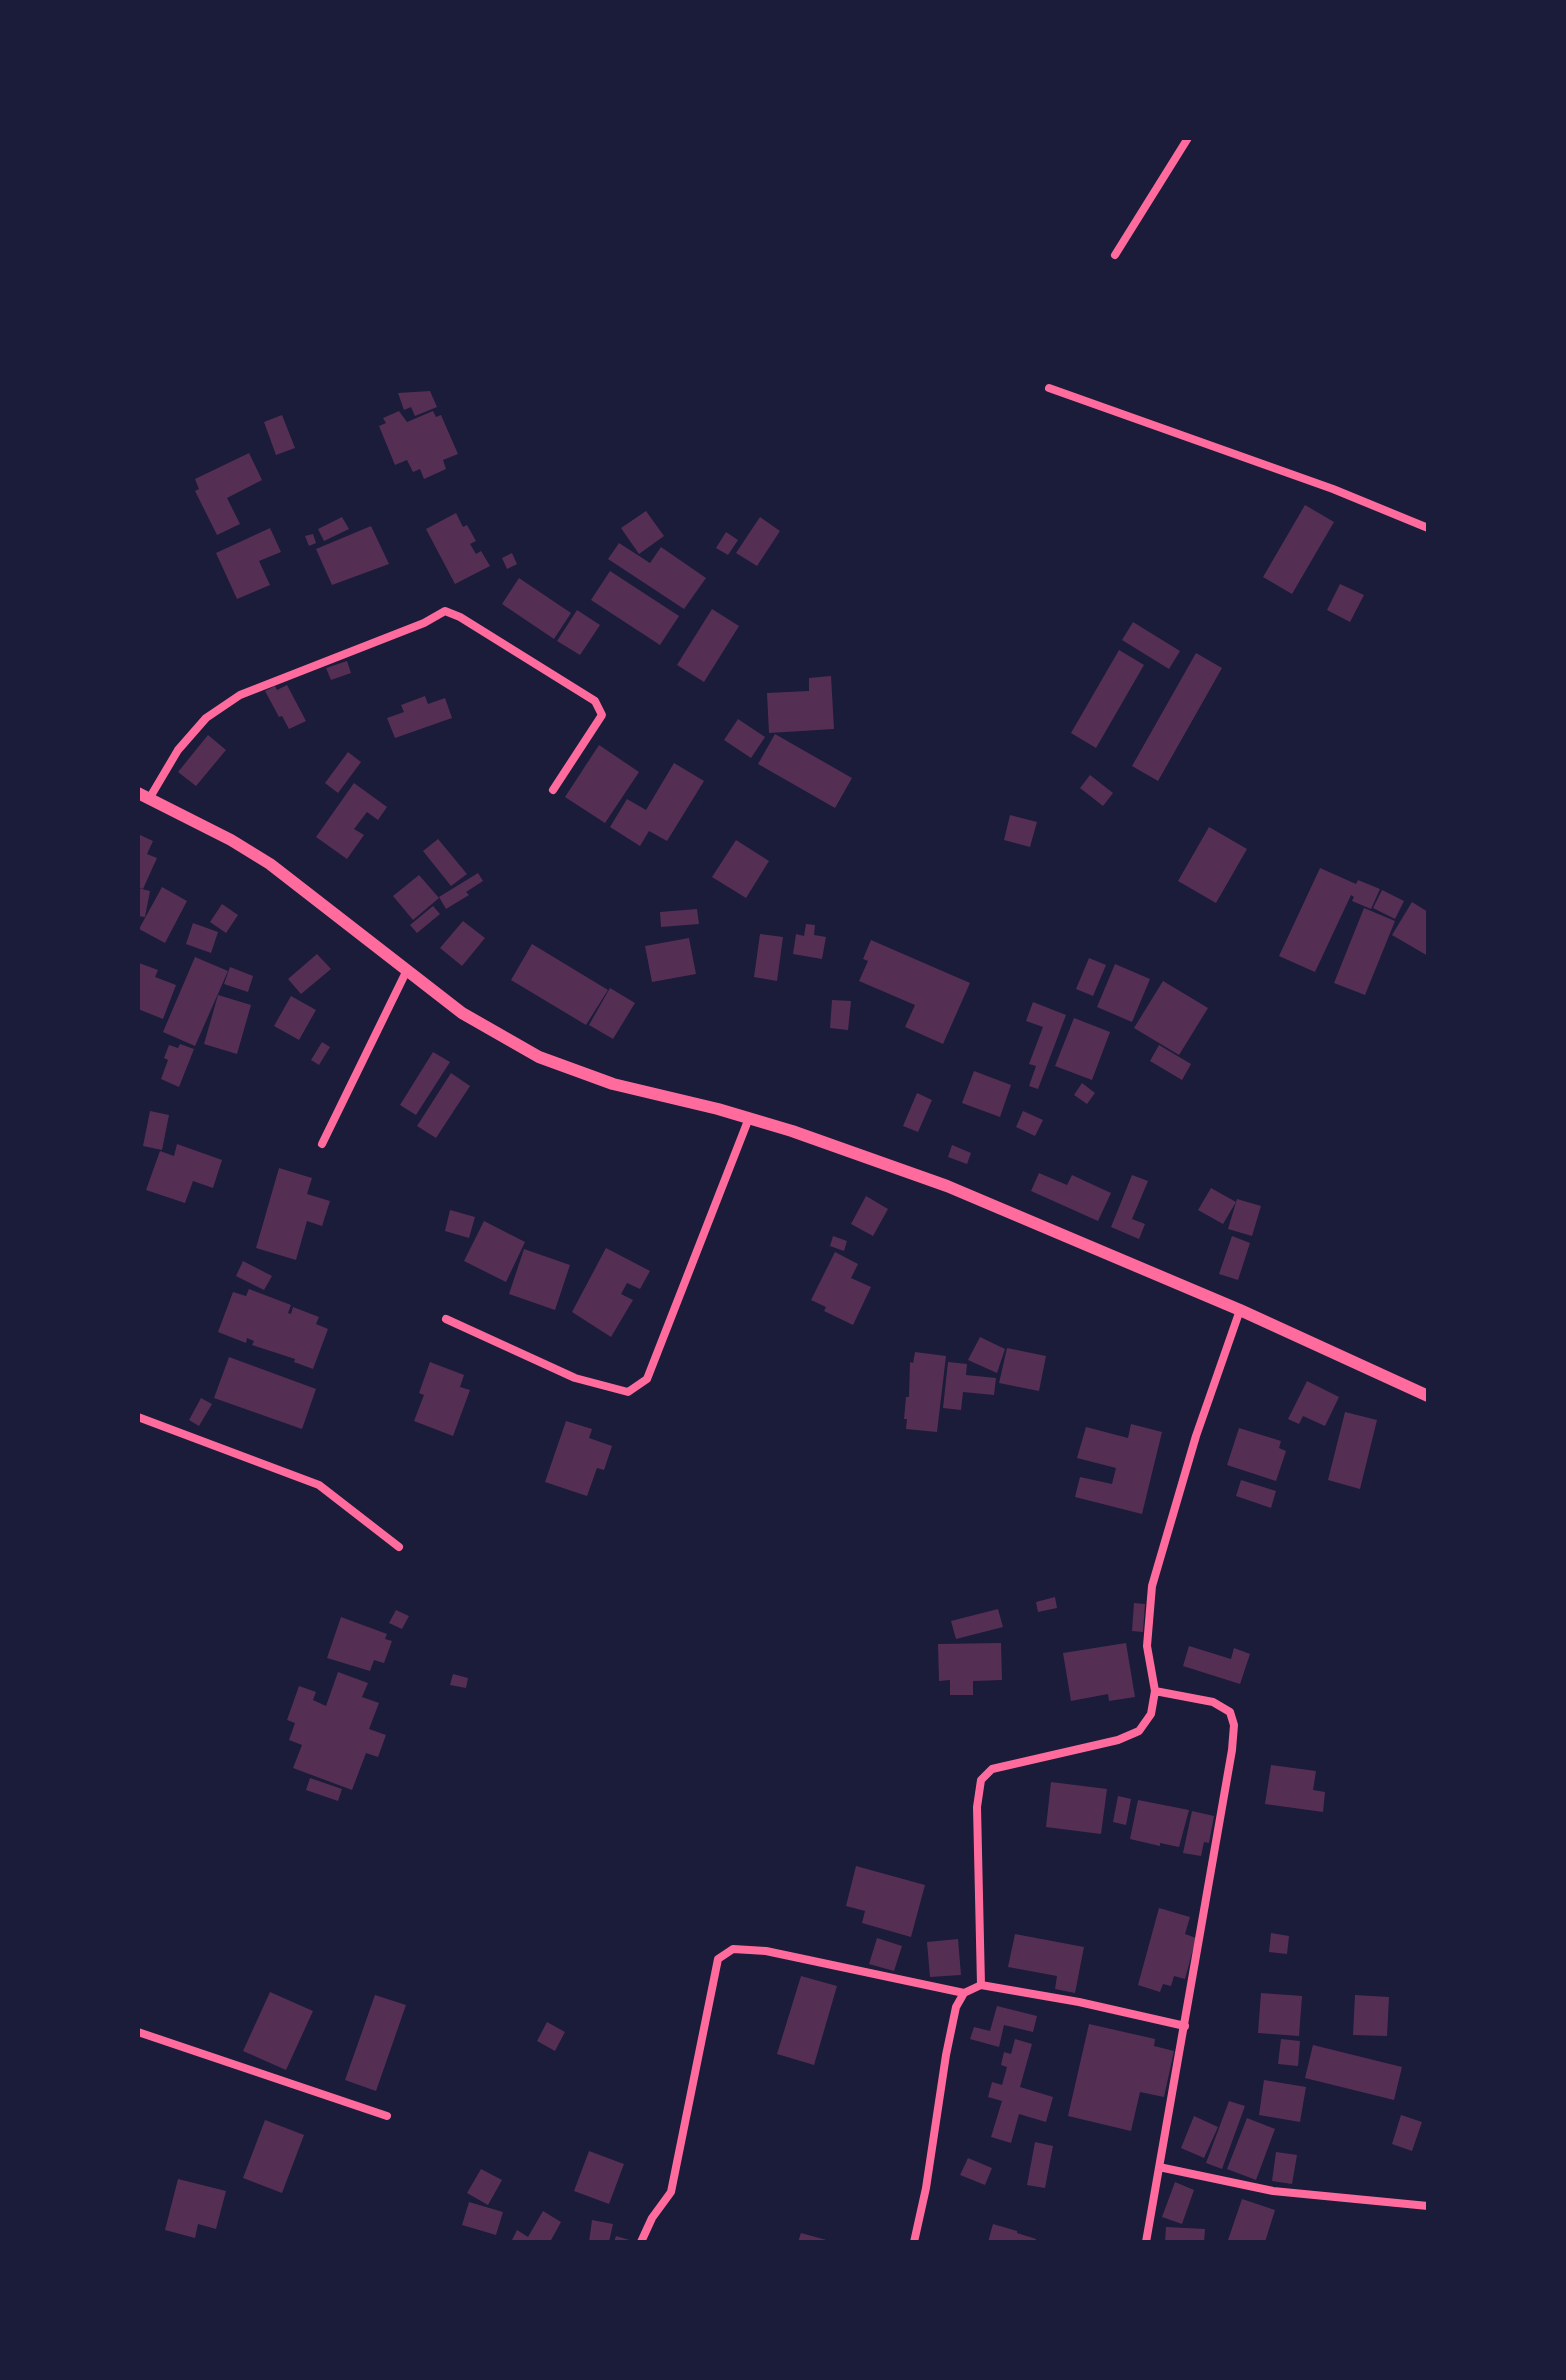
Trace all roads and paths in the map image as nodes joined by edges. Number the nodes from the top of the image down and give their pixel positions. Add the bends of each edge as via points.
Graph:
1 (1188, 138) edge
2 (1115, 255) dead end
3 (1049, 388) dead end
4 (1428, 528) edge
5 (553, 790) dead end
6 (144, 796) edge
7 (407, 970) junction
8 (749, 1118) junction
9 (322, 1144) dead end
10 (1240, 1310) junction
11 (446, 1319) dead end
12 (1428, 1396) edge
13 (138, 1417) edge
14 (399, 1547) dead end
15 (1155, 1691) junction
16 (981, 1985) junction
17 (964, 1993) junction
18 (1185, 2026) junction
19 (138, 2032) edge
20 (387, 2116) dead end
21 (1159, 2167) junction
22 (1428, 2206) edge
23 (641, 2242) edge
24 (914, 2242) edge
25 (1146, 2242) edge

1 - 2 street
3 - 4 street
5 - 6 street via 602,715 595,701 445,611 240,695 206,718
6 - 7 street via 270,864
7 - 8 street via 462,1013 539,1057 613,1084
7 - 9 street
8 - 10 street via 947,1186
8 - 11 street via 647,1379 628,1392 575,1378
10 - 12 street
10 - 15 street via 1152,1586 1147,1646
13 - 14 street via 319,1485
15 - 16 street via 1151,1714 1139,1731 992,1769 981,1780
15 - 18 street via 1213,1702 1230,1712 1234,1725
16 - 17 street
16 - 18 street
17 - 23 street via 766,1951 733,1949 718,1959 671,2192
17 - 24 street via 946,2055
18 - 21 street
19 - 20 street
21 - 22 street via 1273,2191
21 - 25 street

